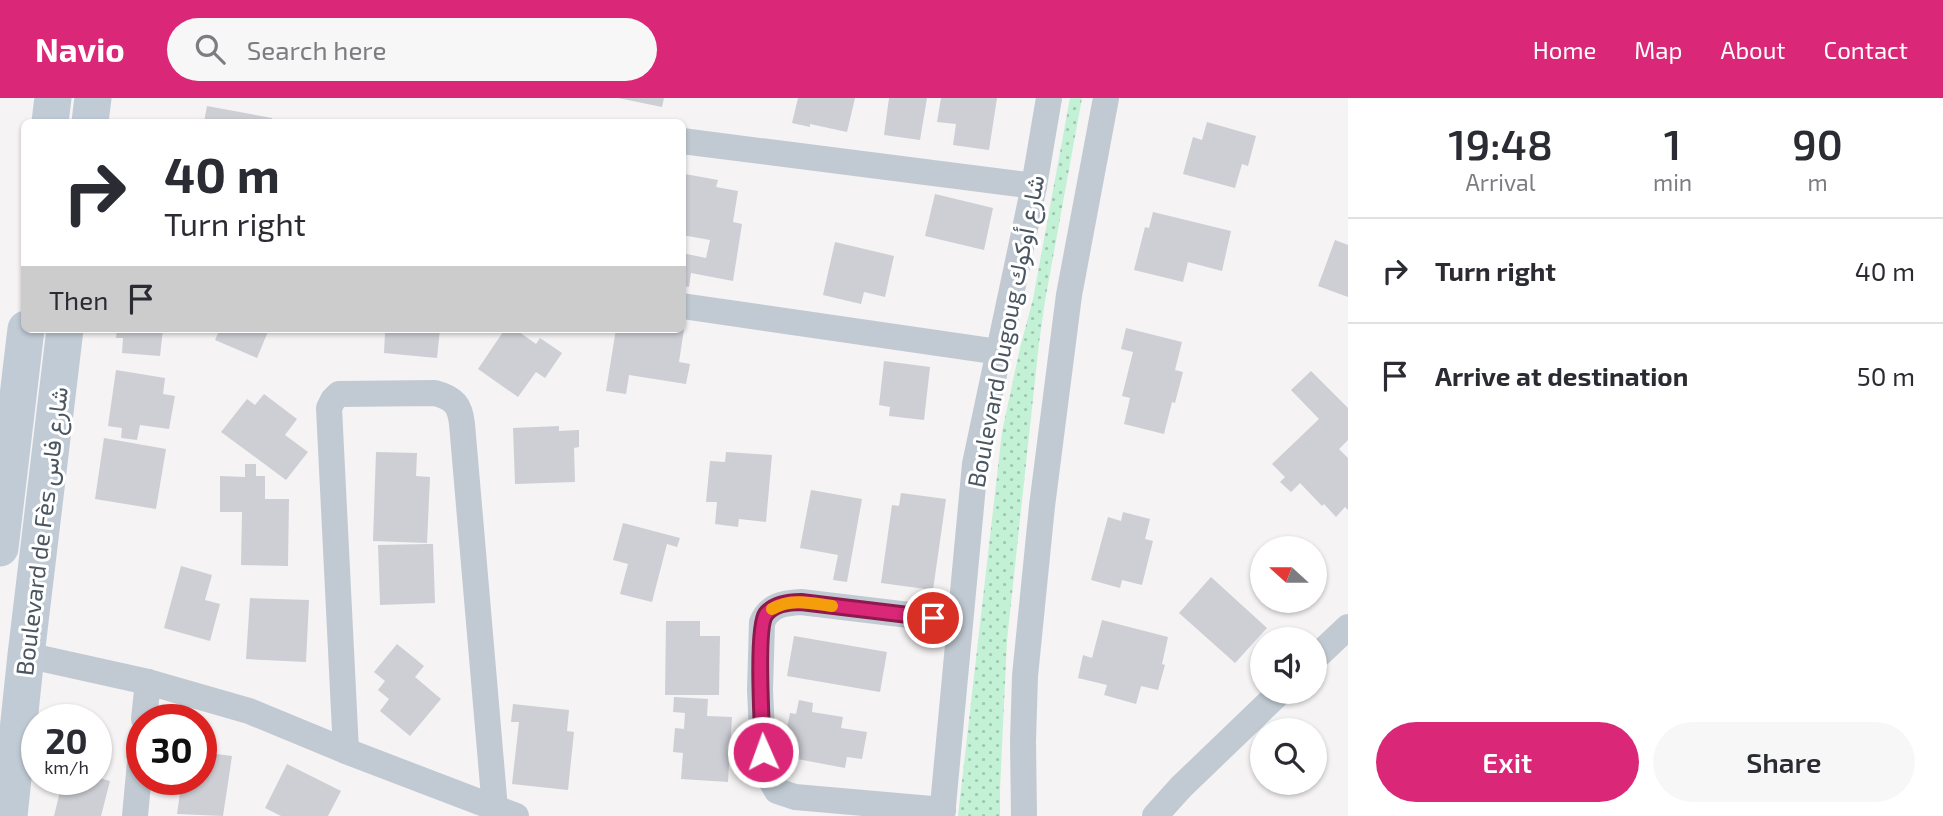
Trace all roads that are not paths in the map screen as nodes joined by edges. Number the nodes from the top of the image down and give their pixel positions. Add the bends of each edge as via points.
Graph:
1 (53, 98) edge
2 (93, 98) edge
3 (1049, 98) edge
4 (1106, 98) edge
5 (50, 119) edge
6 (90, 119) edge
7 (686, 142) edge
8 (1034, 186) junction
9 (686, 307) edge
10 (25, 333) edge
11 (65, 333) edge
12 (999, 352) junction
13 (6, 453) edge
14 (50, 456) junction
15 (0, 548) edge
16 (959, 621) junction
17 (1348, 627) edge
18 (1327, 647) edge
19 (26, 655) junction
20 (148, 682) junction
21 (146, 704) edge
22 (1267, 704) edge
23 (346, 751) junction
24 (137, 795) edge
25 (506, 813) edge
26 (942, 813) edge
27 (9, 816) edge
28 (135, 816) edge
29 (1024, 816) edge
30 (1154, 816) edge

1 - 5 main road
2 - 6 main road
3 - 8 street, Boulevard Ougoug شارع أوكوك
4 - 29 street via 1069,295 1044,493 1025,676
7 - 8 street
8 - 12 street, Boulevard Ougoug شارع أوكوك
9 - 12 street
10 - 13 main road, Boulevard de Fès شارع فاس
11 - 14 main road, Boulevard de Fès شارع فاس
12 - 16 street, Boulevard Ougoug شارع أوكوك via 975,464
13 - 14 street
13 - 15 main road, Boulevard de Fès شارع فاس
14 - 19 main road, Boulevard de Fès شارع فاس
16 - 26 street, Boulevard Ougoug شارع أوكوك
16 - 26 street via 801,602 778,606 767,612 762,622 763,752 766,772 777,791 795,797
17 - 18 street
19 - 20 street
19 - 27 main road, Boulevard de Fès شارع فاس
20 - 21 street
20 - 23 street via 248,711
22 - 30 street
23 - 25 street
23 - 25 street via 329,408 339,394 445,395 460,411 462,424
24 - 28 street

